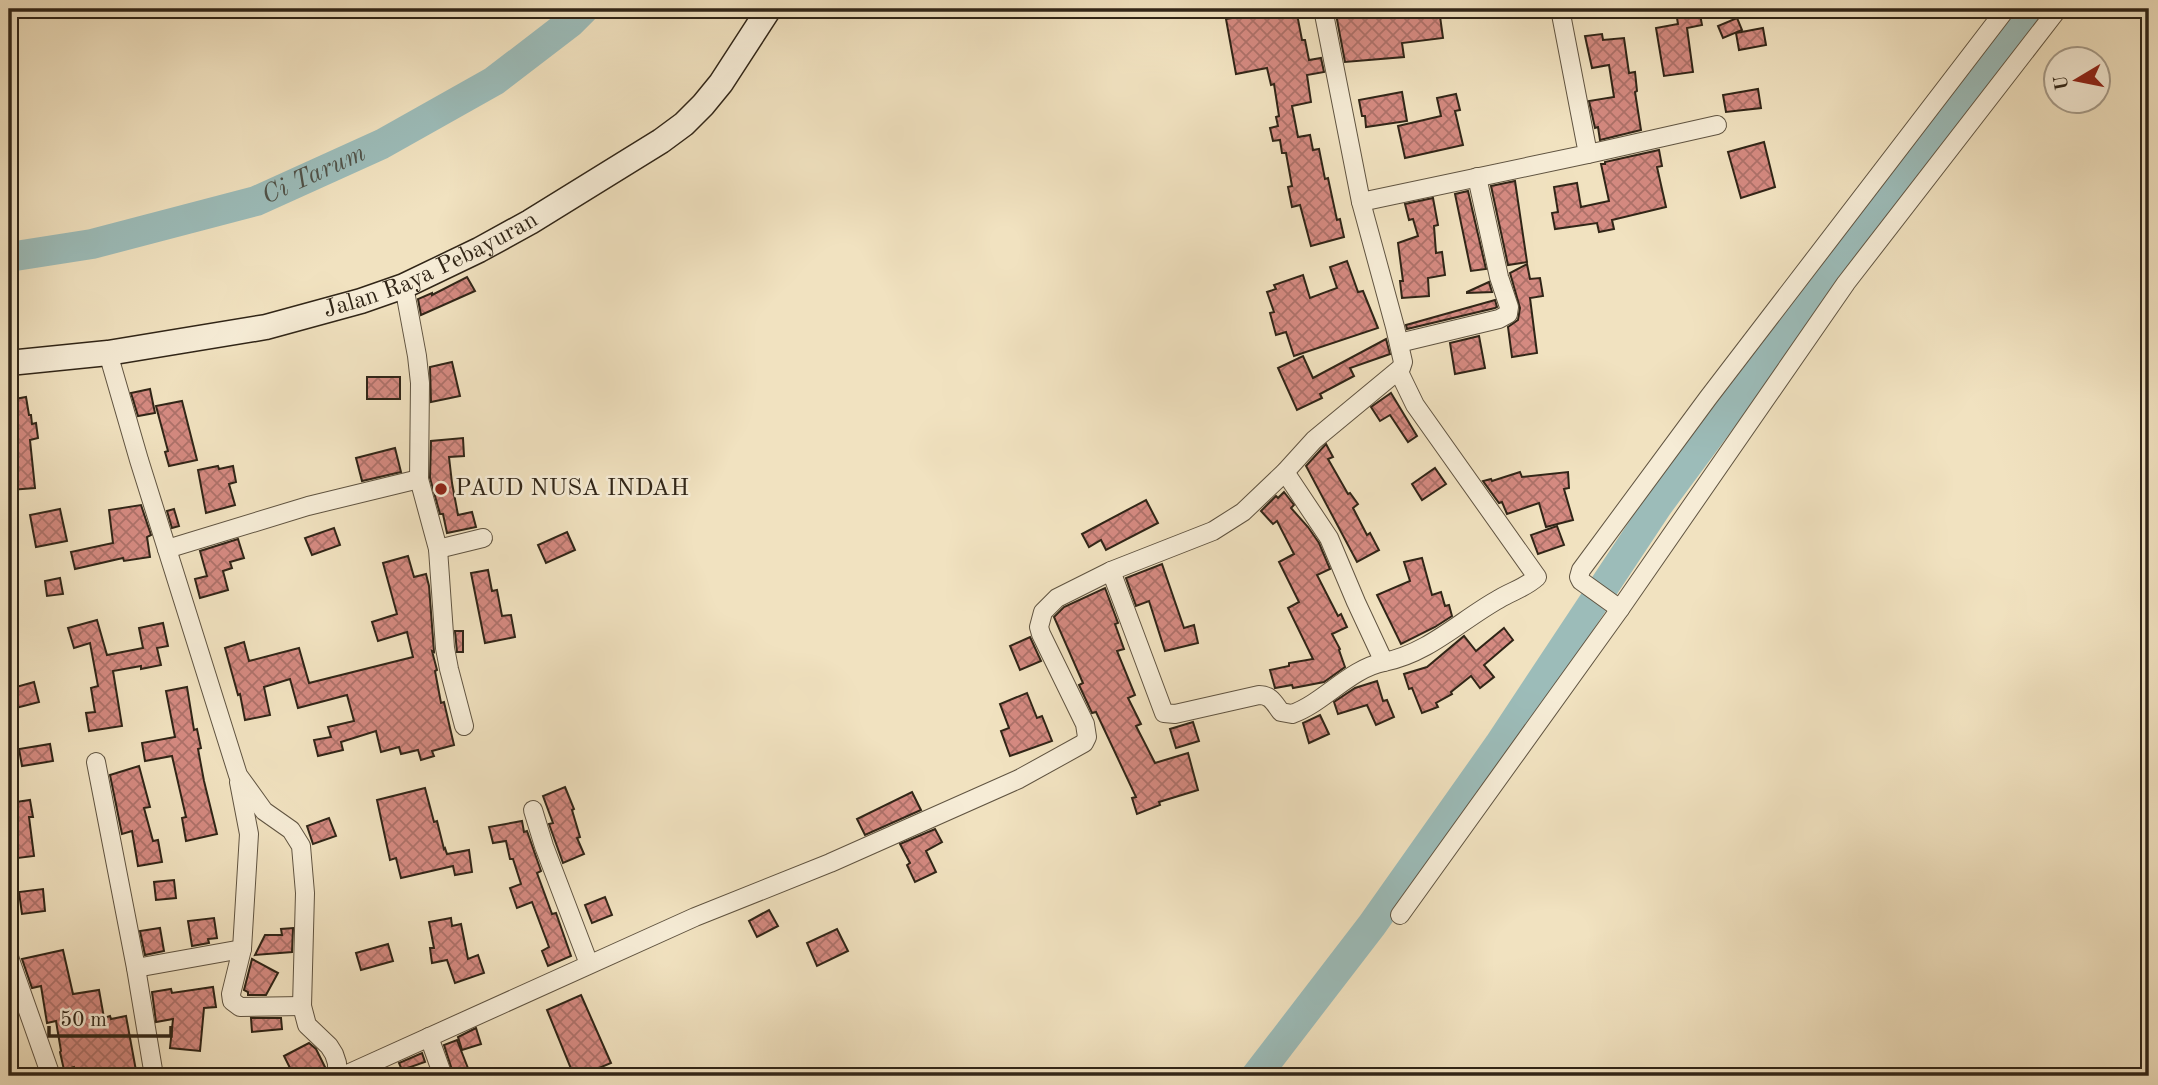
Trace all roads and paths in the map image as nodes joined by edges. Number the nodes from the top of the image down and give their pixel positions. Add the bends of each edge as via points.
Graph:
1 (769, 9) edge
2 (1323, 9) edge
3 (1559, 9) edge
4 (2007, 9) edge
5 (2058, 9) edge
6 (1717, 125) dead end
7 (1588, 154) junction
8 (1477, 177) junction
9 (1361, 202) junction
10 (404, 285) junction
11 (1399, 343) junction
12 (108, 353) junction
13 (9, 363) edge
14 (1398, 372) junction
15 (1285, 472) junction
16 (419, 479) junction
17 (483, 537) dead end
18 (167, 549) junction
19 (438, 550) junction
20 (1111, 571) junction
21 (1616, 607) junction
22 (1384, 662) junction
23 (464, 726) dead end
24 (96, 762) dead end
25 (237, 775) junction
26 (533, 810) dead end
27 (1400, 915) dead end
28 (242, 949) junction
29 (9, 957) edge
30 (589, 964) junction
31 (136, 968) junction
32 (302, 1006) junction
33 (429, 1037) junction
34 (51, 1076) edge
35 (154, 1076) edge
36 (337, 1076) edge
37 (343, 1076) edge
38 (443, 1076) edge

1 - 10 main road, Jalan Raya Pebayuran via 703,106 662,141 530,222
2 - 9 street
3 - 7 street
4 - 21 street via 1580,570 1581,581
5 - 21 street via 1846,283
6 - 7 street
7 - 8 street
8 - 9 street
8 - 11 street via 1508,314
9 - 11 street
10 - 12 main road, Jalan Raya Pebayuran via 290,322
10 - 16 street via 420,383
11 - 14 street via 1403,362
12 - 13 main road, Jalan Raya Pebayuran
12 - 18 street
14 - 15 street via 1314,440
14 - 22 street via 1415,405 1537,577 1431,644
15 - 20 street via 1228,523
15 - 22 street via 1329,538
16 - 18 street via 308,506
16 - 19 street
17 - 19 street
18 - 25 street
19 - 23 street via 447,658
20 - 22 street via 1161,708 1169,714 1259,695 1271,699 1281,712 1292,714 1370,664
20 - 30 street via 1057,598 1040,618 1041,634 1084,724 1087,737 1080,747 1020,779
21 - 27 street
24 - 31 street
25 - 28 street via 249,828
25 - 32 street via 264,811 291,830 301,846 305,893
26 - 30 street
28 - 31 street
28 - 32 street via 231,994 234,1003 240,1007
29 - 34 street
30 - 33 street
31 - 35 street
32 - 36 street via 307,1025 334,1054
33 - 37 street
33 - 38 street

